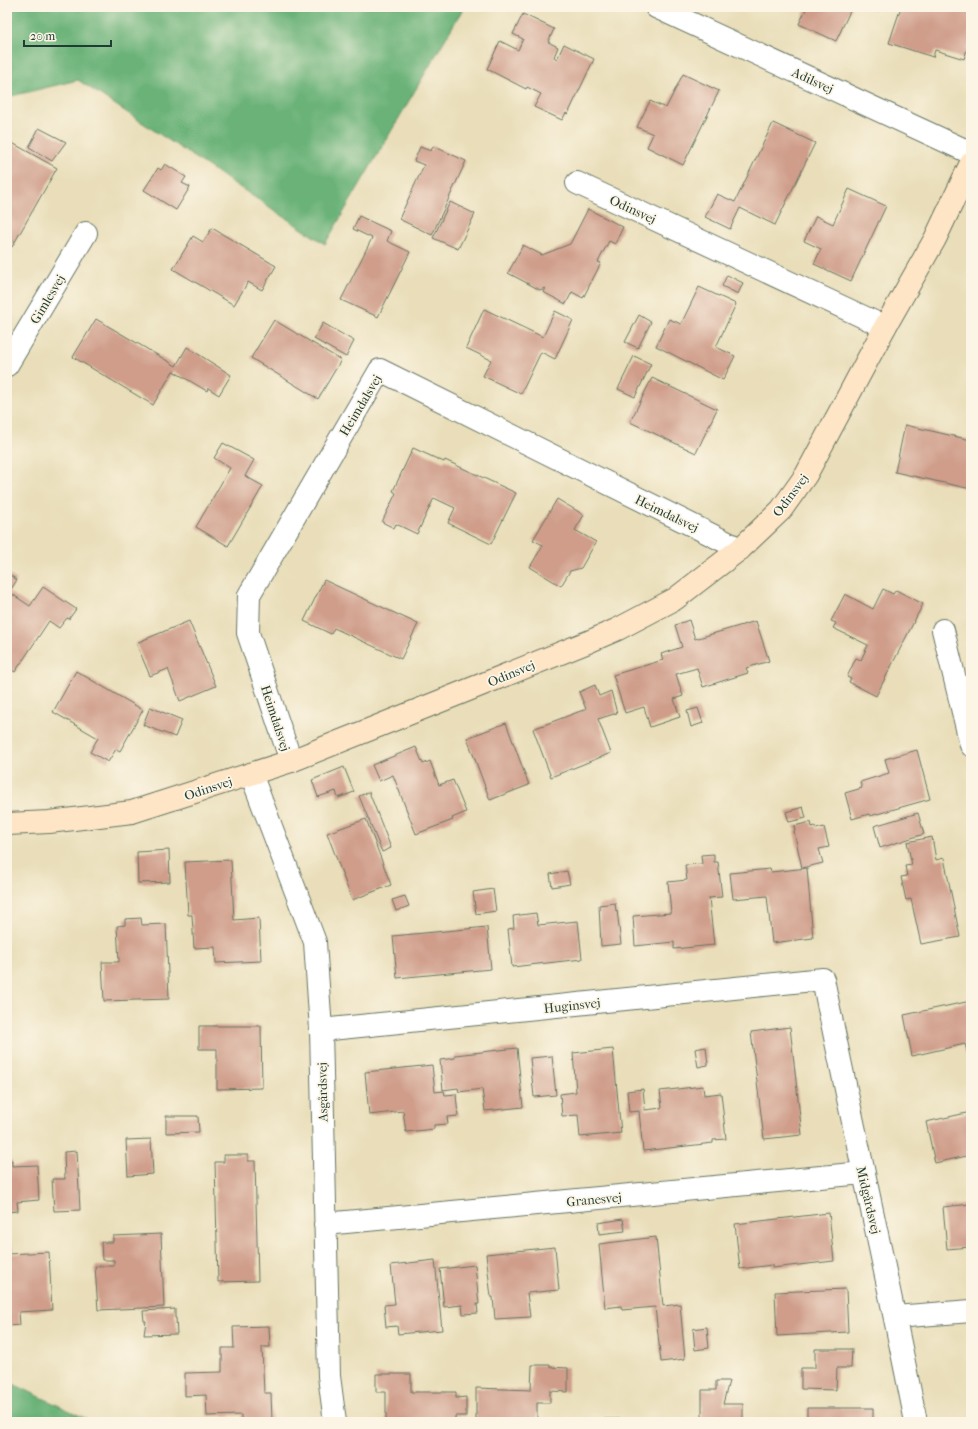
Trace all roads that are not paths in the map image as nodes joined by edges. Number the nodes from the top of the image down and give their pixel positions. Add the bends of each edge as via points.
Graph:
1 (656, 7) edge
2 (971, 153) edge
3 (971, 162) edge
4 (577, 183) dead end
5 (86, 233) dead end
6 (885, 327) junction
7 (7, 365) edge
8 (740, 549) junction
9 (943, 630) dead end
10 (971, 746) edge
11 (291, 761) junction
12 (251, 774) junction
13 (7, 824) edge
14 (822, 979) joint
15 (321, 1030) junction
16 (863, 1173) junction
17 (325, 1224) junction
18 (971, 1310) edge
19 (896, 1317) junction
20 (335, 1422) edge
21 (916, 1422) edge

1 - 2 street, Adilsvej
3 - 6 street, Odinsvej via 935,239
4 - 6 street, Odinsvej
5 - 7 street, Gimlesvej
6 - 8 street, Odinsvej via 806,475 781,510
8 - 11 street, Odinsvej via 675,599 618,629
8 - 11 street, Heimdalsvej via 380,370 249,595 248,634
9 - 10 street
11 - 12 street, Odinsvej
12 - 13 street, Odinsvej via 132,812 49,822
12 - 15 street, Asgårdsvej via 315,942
14 - 15 street, Huginsvej
14 - 16 street, Midgårdsvej
15 - 17 street, Asgårdsvej
16 - 17 street, Granesvej
16 - 19 street, Midgårdsvej
17 - 20 street, Asgårdsvej via 329,1376
18 - 19 street
19 - 21 street, Midgårdsvej

